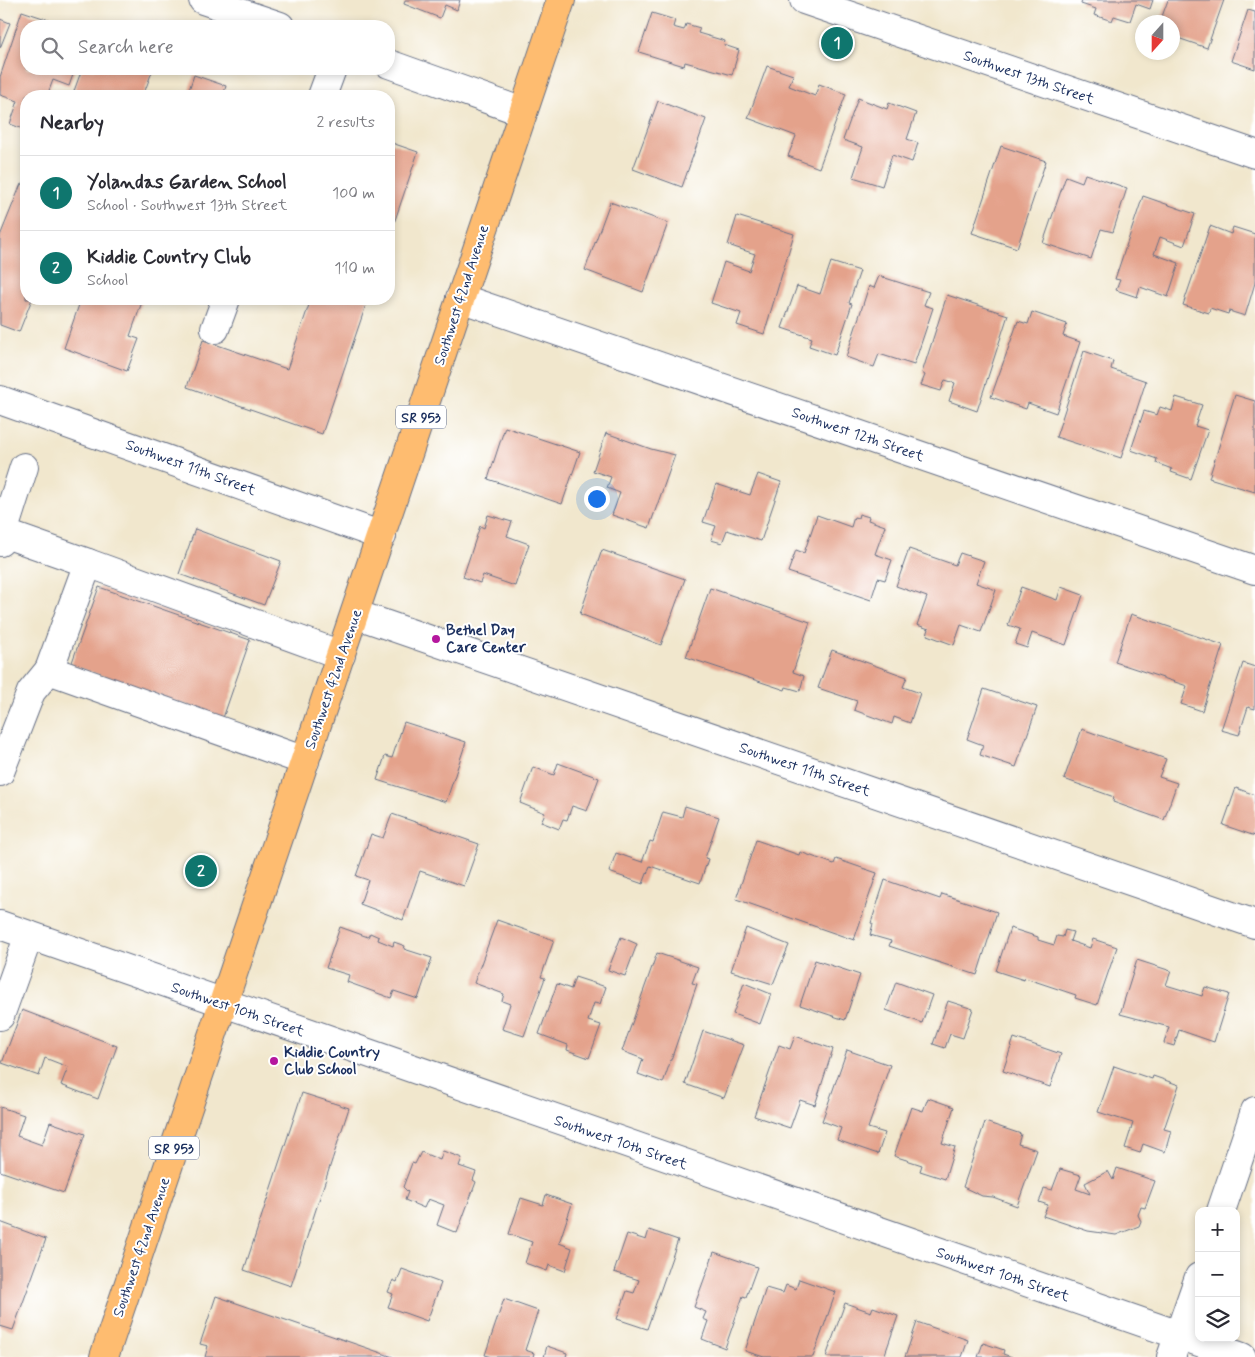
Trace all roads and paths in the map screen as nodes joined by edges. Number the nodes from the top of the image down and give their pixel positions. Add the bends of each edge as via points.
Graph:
1 (203, 0) edge
2 (562, 0) edge
3 (804, 0) edge
4 (262, 20) edge
5 (395, 66) edge
6 (330, 75) edge
7 (324, 90) edge
8 (523, 112) junction
9 (1255, 154) edge
10 (460, 298) junction
11 (224, 305) edge
12 (215, 329) dead end
13 (0, 400) edge
14 (24, 467) dead end
15 (1, 536) edge
16 (382, 536) junction
17 (88, 563) junction
18 (1255, 570) edge
19 (355, 614) junction
20 (342, 656) junction
21 (49, 670) junction
22 (305, 761) junction
23 (0, 772) edge
24 (1255, 924) edge
25 (0, 926) edge
26 (29, 936) junction
27 (224, 1003) junction
28 (0, 1016) edge
29 (1255, 1111) edge
30 (1222, 1207) edge
31 (1195, 1288) edge
32 (1175, 1346) edge
33 (104, 1357) edge
34 (1242, 1357) edge

1 - 4 street
2 - 8 main road, Southwest 42nd Avenue / SR 953
3 - 9 street, Southwest 13th Street
5 - 8 street
6 - 7 street
8 - 10 main road, Southwest 42nd Avenue / SR 953
10 - 16 main road, Southwest 42nd Avenue / SR 953
10 - 18 street, Southwest 12th Street
11 - 12 street
13 - 16 street, Southwest 11th Street
14 - 15 street
15 - 17 street
16 - 19 main road, Southwest 42nd Avenue / SR 953
17 - 20 street
17 - 21 street
19 - 20 main road, Southwest 42nd Avenue / SR 953
19 - 24 street, Southwest 11th Street
20 - 22 main road, Southwest 42nd Avenue / SR 953
21 - 22 street
21 - 23 street via 31,692
22 - 27 main road, Southwest 42nd Avenue / SR 953
25 - 26 street, Southwest 10th Street
26 - 27 street, Southwest 10th Street
26 - 28 street
27 - 32 street, Southwest 10th Street
27 - 33 main road, Southwest 42nd Avenue / SR 953
29 - 30 street
31 - 32 street
32 - 34 street, Southwest 10th Street

